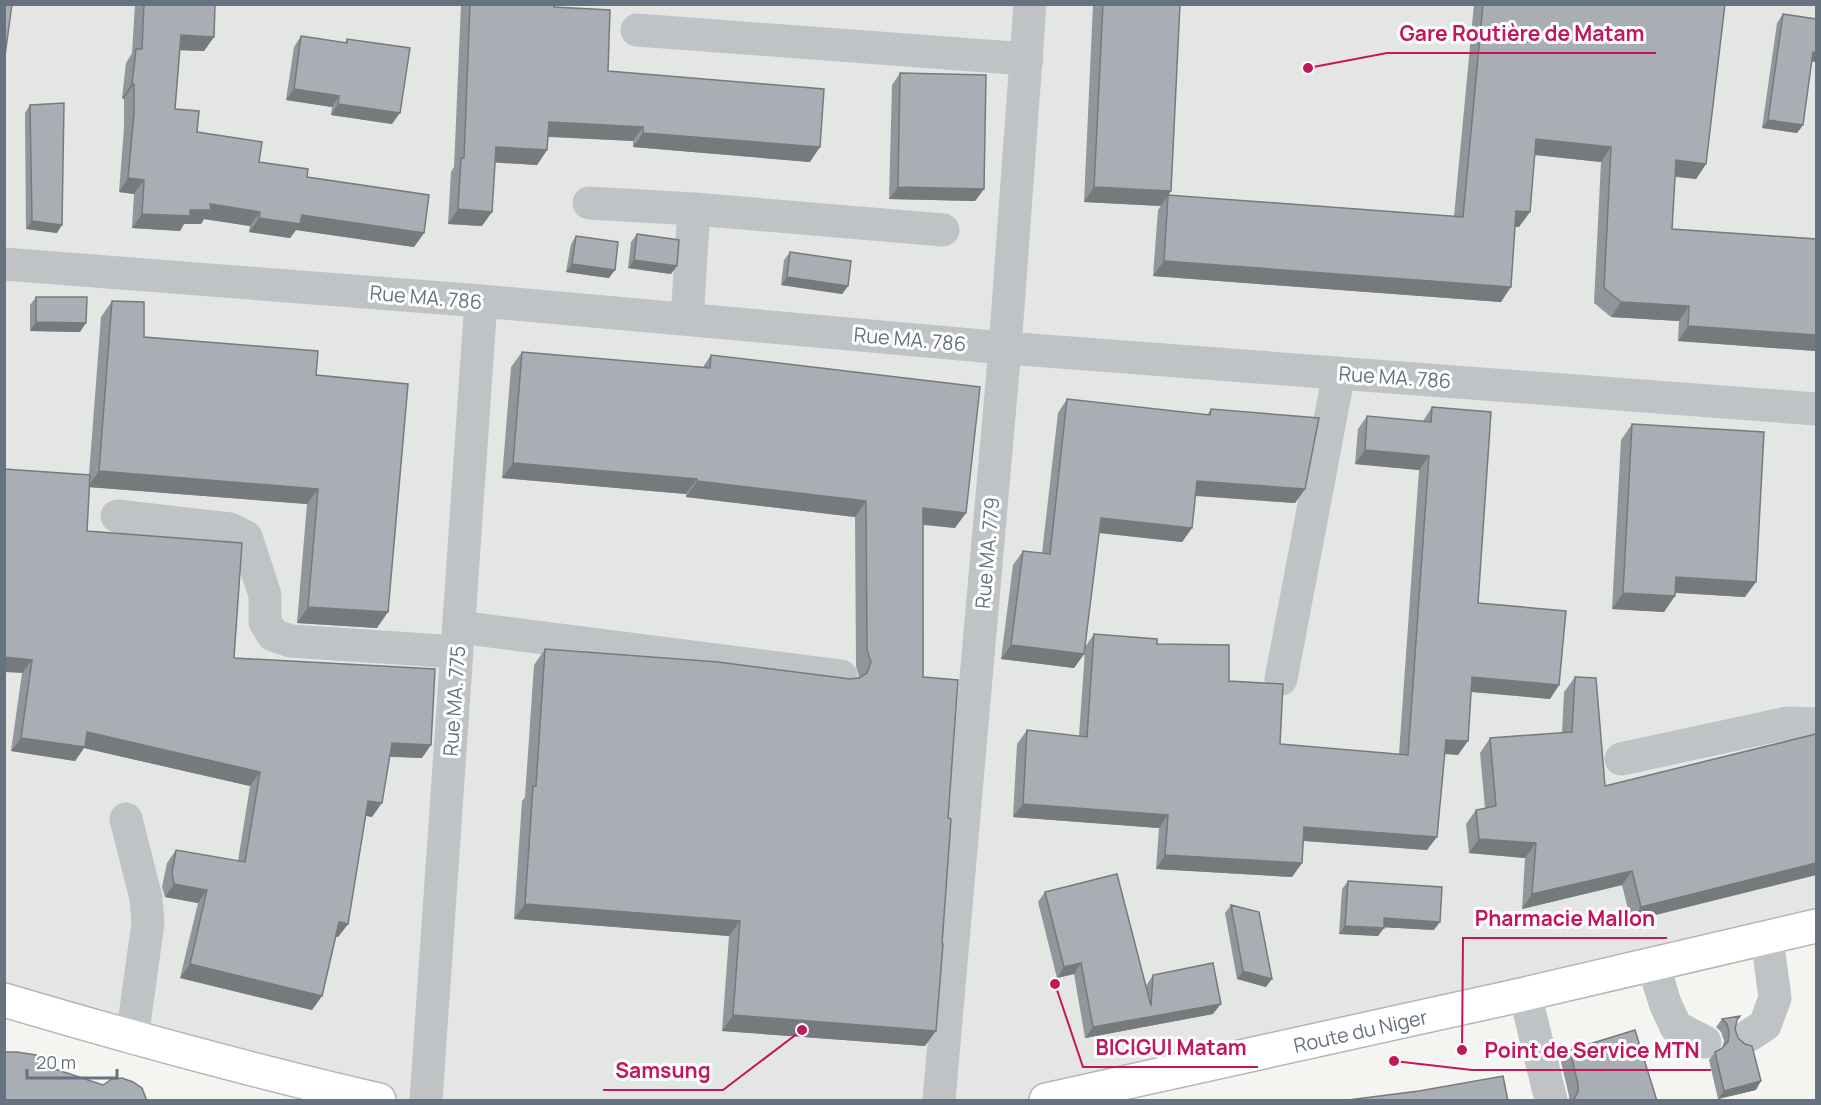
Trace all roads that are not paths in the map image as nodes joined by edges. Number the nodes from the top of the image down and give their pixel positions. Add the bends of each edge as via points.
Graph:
1 (1030, 4) edge
2 (638, 30) dead end
3 (1027, 59) junction
4 (589, 203) dead end
5 (694, 209) junction
6 (943, 230) dead end
7 (4, 264) edge
8 (481, 301) junction
9 (687, 319) junction
10 (1005, 348) junction
11 (1339, 373) junction
12 (1816, 409) edge
13 (117, 516) dead end
14 (458, 639) junction
15 (841, 676) edge
16 (1281, 679) dead end
17 (1816, 724) edge
18 (1621, 759) dead end
19 (126, 819) dead end
20 (1816, 926) edge
21 (1767, 938) junction
22 (1653, 964) junction
23 (1525, 994) junction
24 (4, 1000) edge
25 (1748, 1036) dead end
26 (132, 1038) junction
27 (1705, 1042) dead end
28 (311, 1093) edge
29 (379, 1101) edge
30 (426, 1101) edge
31 (939, 1101) edge
32 (1047, 1101) edge
33 (1551, 1101) edge

1 - 3 street, Rue MA. 779
2 - 3 street
3 - 10 street, Rue MA. 779
4 - 5 street
5 - 6 street
5 - 9 street
7 - 8 street, Rue MA. 786
8 - 9 street, Rue MA. 786
8 - 14 street, Rue MA. 775
9 - 10 street, Rue MA. 786
10 - 11 street, Rue MA. 786
10 - 31 street, Rue MA. 779
11 - 12 street, Rue MA. 786
11 - 16 street
13 - 14 street via 230,530 246,537 265,594 265,622 273,635 291,641
14 - 15 street
14 - 30 street, Rue MA. 775
17 - 18 street via 1787,723
19 - 26 street via 146,898 148,923
20 - 21 main road, Route du Niger
21 - 22 main road, Route du Niger
21 - 25 street via 1775,998 1765,1025
22 - 23 main road, Route du Niger
22 - 27 street via 1676,1027
23 - 32 main road, Route du Niger
23 - 33 street
24 - 26 main road
26 - 28 main road
28 - 29 main road

